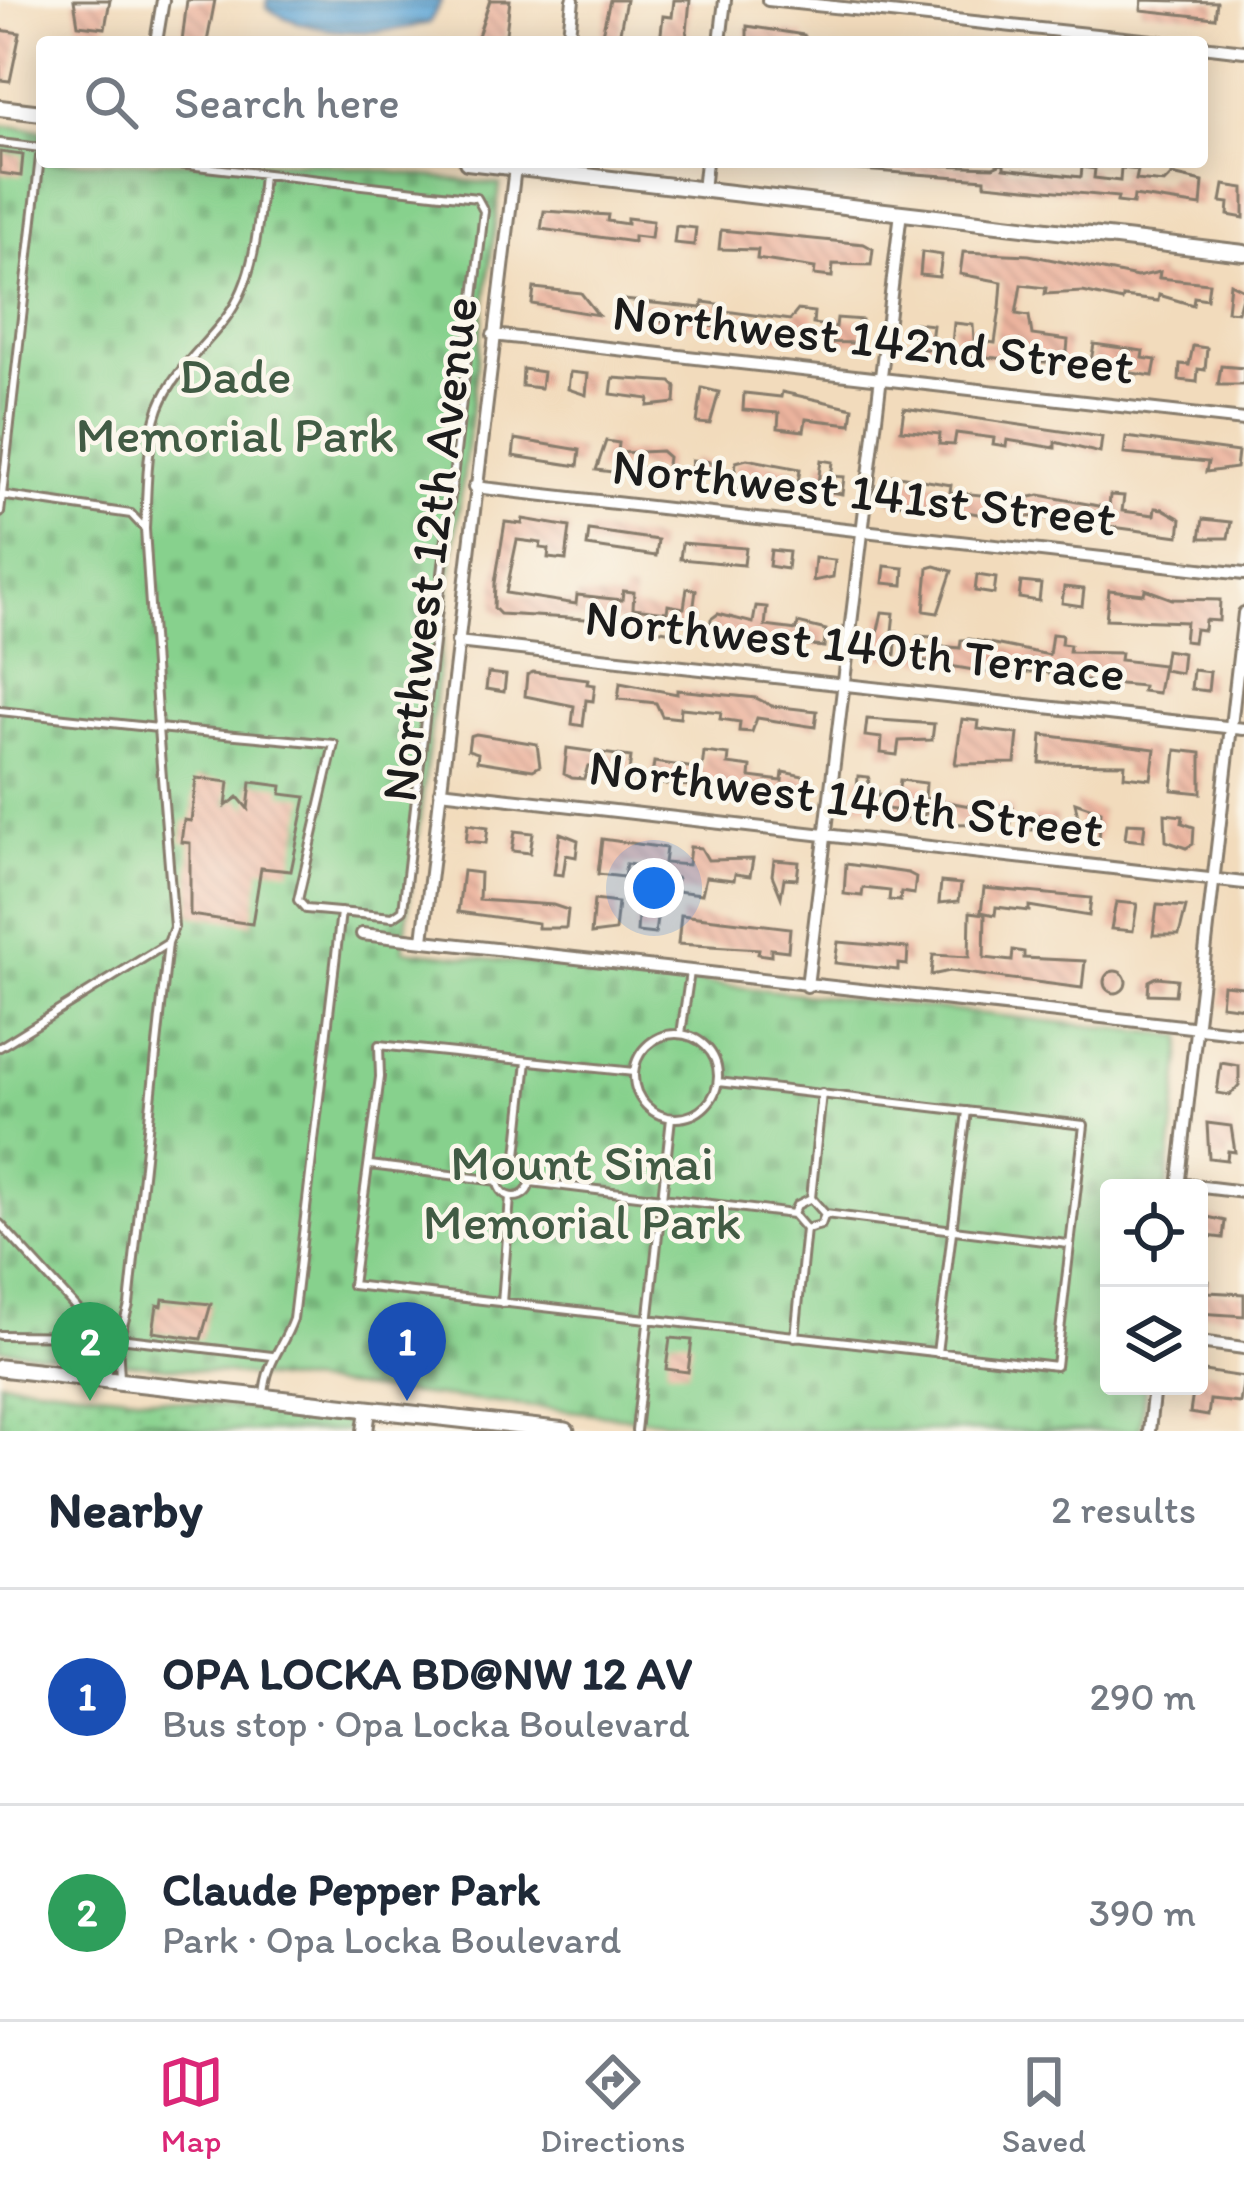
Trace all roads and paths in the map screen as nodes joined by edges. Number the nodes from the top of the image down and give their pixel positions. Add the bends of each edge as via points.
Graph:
1 (163, 0) edge
2 (573, 0) edge
3 (724, 0) edge
4 (768, 0) edge
5 (157, 36) edge
6 (569, 36) edge
7 (721, 36) edge
8 (1106, 36) edge
9 (1208, 47) edge
10 (1244, 51) edge
11 (0, 108) edge
12 (36, 112) edge
13 (0, 143) edge
14 (36, 147) edge
15 (40, 168) edge
16 (212, 168) edge
17 (514, 168) edge
18 (559, 168) edge
19 (705, 168) edge
20 (262, 174) junction
21 (703, 190) junction
22 (902, 212) junction
23 (1244, 253) edge
24 (494, 335) junction
25 (882, 378) junction
26 (1244, 420) edge
27 (474, 487) junction
28 (1, 495) edge
29 (0, 513) edge
30 (145, 529) junction
31 (864, 531) junction
32 (1244, 574) edge
33 (1244, 613) edge
34 (457, 642) junction
35 (847, 681) junction
36 (0, 712) edge
37 (158, 728) junction
38 (1238, 728) edge
39 (440, 791) junction
40 (827, 834) junction
41 (1213, 880) junction
42 (1244, 884) edge
43 (341, 912) junction
44 (362, 934) dead end
45 (423, 940) junction
46 (168, 943) junction
47 (690, 972) junction
48 (807, 986) junction
49 (1197, 1028) junction
50 (1244, 1033) edge
51 (681, 1034) junction
52 (0, 1047) edge
53 (527, 1061) junction
54 (634, 1072) junction
55 (718, 1082) junction
56 (822, 1093) junction
57 (967, 1111) junction
58 (671, 1118) junction
59 (370, 1165) junction
60 (516, 1165) junction
61 (1179, 1179) edge
62 (498, 1181) junction
63 (531, 1182) junction
64 (1208, 1189) edge
65 (1244, 1192) edge
66 (510, 1197) junction
67 (662, 1198) junction
68 (811, 1198) junction
69 (794, 1214) junction
70 (825, 1214) junction
71 (0, 1224) edge
72 (806, 1229) junction
73 (952, 1230) junction
74 (1068, 1244) junction
75 (502, 1304) junction
76 (647, 1321) junction
77 (0, 1335) edge
78 (102, 1336) junction
79 (795, 1337) junction
80 (118, 1342) junction
81 (1208, 1343) edge
82 (1244, 1348) edge
83 (938, 1353) junction
84 (272, 1356) junction
85 (0, 1368) edge
86 (113, 1381) junction
87 (1153, 1395) edge
88 (263, 1398) junction
89 (368, 1410) junction
90 (365, 1431) edge
91 (566, 1431) edge
92 (637, 1431) edge
93 (1149, 1431) edge

1 - 5 street
2 - 6 street
3 - 7 street
4 - 8 street
9 - 10 street
11 - 12 street
13 - 14 lane
15 - 28 lane
16 - 20 lane
17 - 24 street, Northwest 12th Avenue
18 - 21 street
19 - 21 street
20 - 30 lane via 258,226 230,314 177,374 158,410
20 - 43 lane via 477,198 484,211 403,910
21 - 22 street
22 - 23 street
22 - 25 street
24 - 25 street, Northwest 142nd Street
24 - 27 street, Northwest 12th Avenue
25 - 26 street, Northwest 142nd Street
25 - 31 street
27 - 31 street, Northwest 141st Street
27 - 34 street, Northwest 12th Avenue
28 - 29 lane
28 - 30 lane via 131,514
30 - 37 lane
31 - 32 street, Northwest 141st Street
31 - 35 street
33 - 38 street
34 - 35 street, Northwest 140th Terrace
34 - 39 street, Northwest 12th Avenue
35 - 38 street, Northwest 140th Terrace
35 - 40 street
36 - 37 lane
37 - 43 lane via 334,744 298,901
37 - 46 lane via 174,927
38 - 41 street
39 - 40 street, Northwest 140th Street
39 - 45 street, Northwest 12th Avenue
40 - 41 street, Northwest 140th Street
40 - 48 street
41 - 42 street, Northwest 140th Street
41 - 49 street
43 - 84 lane via 293,1319
44 - 45 street
45 - 47 street
46 - 52 lane
46 - 80 lane via 129,1305
47 - 48 street
47 - 51 lane
48 - 49 street
49 - 50 street
49 - 61 street
51 - 54 lane via 649,1044
51 - 55 lane via 710,1050
53 - 54 lane
53 - 59 lane via 379,1045
53 - 60 lane
54 - 58 lane via 643,1103
55 - 56 lane
55 - 58 lane via 702,1110
56 - 57 lane
56 - 68 lane
57 - 73 lane
57 - 74 lane via 1084,1125
58 - 67 lane
59 - 62 lane
59 - 75 lane via 352,1286
60 - 62 lane
60 - 63 lane
62 - 66 lane
63 - 66 lane via 526,1193
63 - 67 lane
64 - 65 street
66 - 75 lane
67 - 69 lane
67 - 76 lane
68 - 69 lane
68 - 70 lane
69 - 72 lane
70 - 72 lane
70 - 73 lane
71 - 78 lane
72 - 79 lane
73 - 74 lane
73 - 83 lane
74 - 83 lane via 1056,1366
75 - 76 lane
76 - 79 lane
76 - 92 lane
77 - 78 lane
78 - 80 lane
79 - 83 lane
80 - 84 lane
80 - 86 lane
80 - 86 lane via 111,1346
81 - 82 street
84 - 88 lane
85 - 86 main road
86 - 88 main road
87 - 93 street
88 - 89 main road
89 - 90 street
89 - 91 main road

